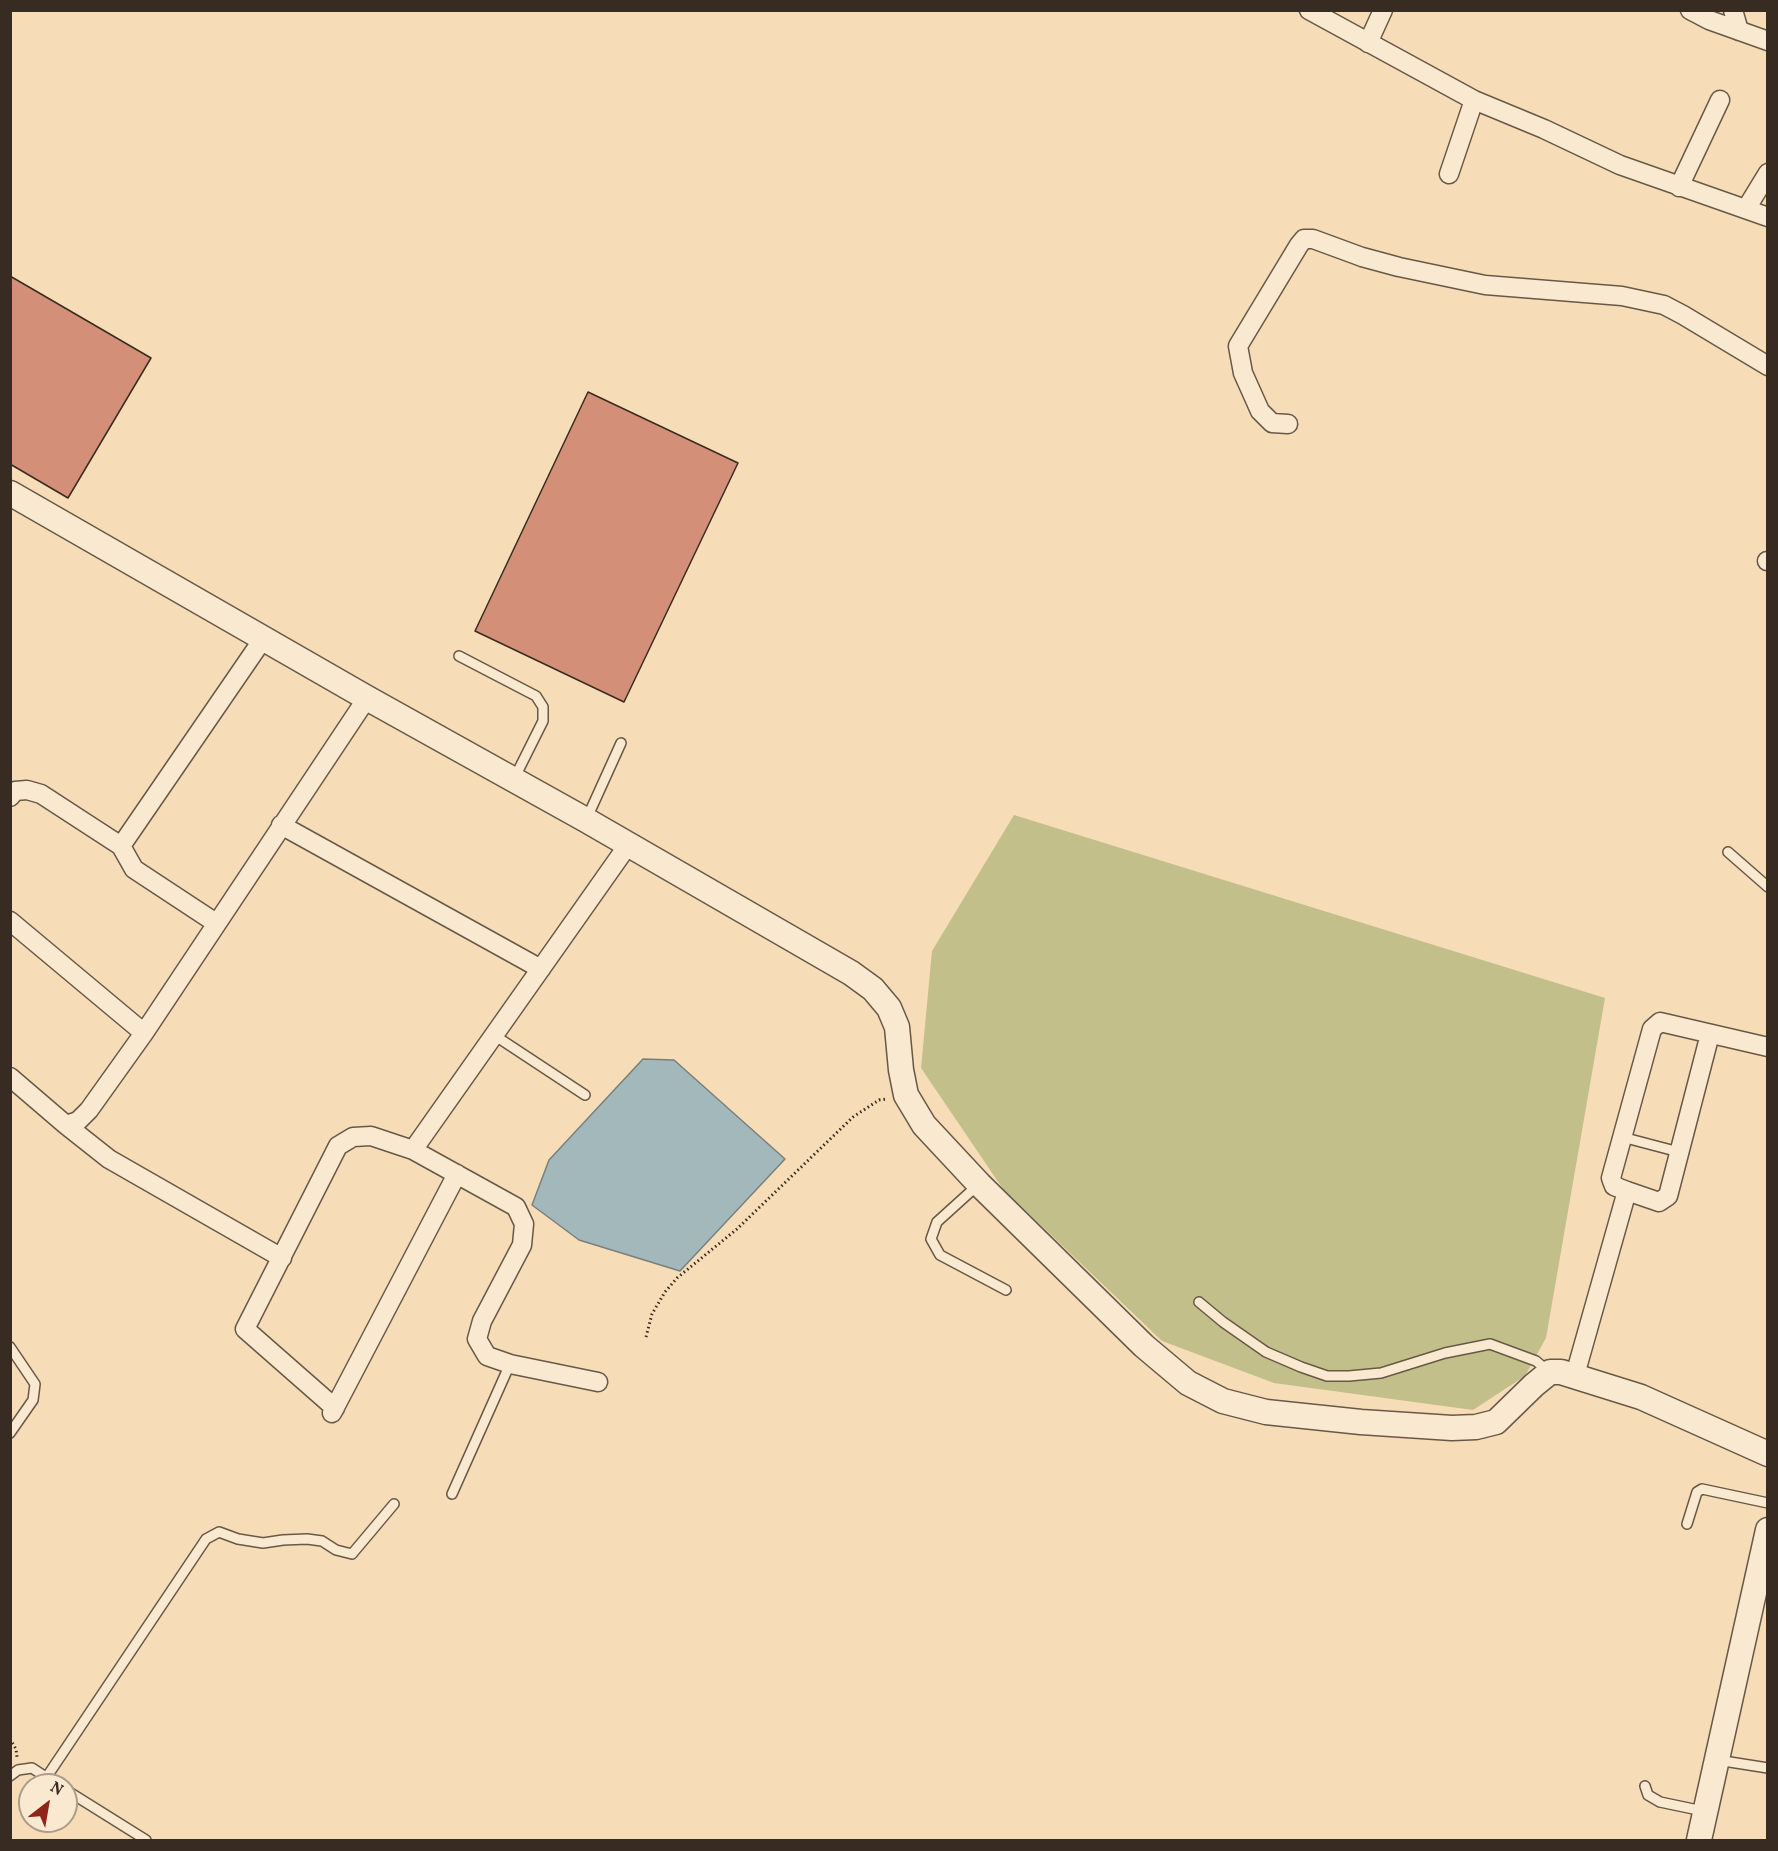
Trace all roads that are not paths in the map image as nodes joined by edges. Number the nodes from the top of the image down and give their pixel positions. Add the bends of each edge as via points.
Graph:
1 (1309, 10) edge
2 (1383, 10) edge
3 (1690, 10) edge
4 (1732, 10) edge
5 (1739, 31) junction
6 (1767, 41) edge
7 (1368, 43) junction
8 (1474, 100) junction
9 (1720, 100) dead end
10 (1767, 172) edge
11 (1449, 174) dead end
12 (1679, 187) junction
13 (1746, 208) junction
14 (1767, 217) edge
15 (1767, 366) edge
16 (1288, 424) dead end
17 (10, 493) edge
18 (263, 639) junction
19 (459, 656) dead end
20 (367, 698) junction
21 (621, 743) dead end
22 (513, 780) junction
23 (10, 797) edge
24 (586, 820) junction
25 (281, 825) junction
26 (628, 845) junction
27 (121, 846) junction
28 (1728, 852) dead end
29 (1767, 887) edge
30 (10, 921) edge
31 (216, 923) junction
32 (541, 969) junction
33 (144, 1033) junction
34 (1710, 1034) junction
35 (494, 1035) junction
36 (1767, 1047) edge
37 (10, 1077) edge
38 (585, 1095) dead end
39 (66, 1125) junction
40 (1622, 1137) junction
41 (413, 1150) junction
42 (1679, 1152) junction
43 (457, 1174) junction
44 (979, 1184) junction
45 (1627, 1191) junction
46 (282, 1258) junction
47 (1006, 1290) dead end
48 (1199, 1302) dead end
49 (10, 1347) edge
50 (510, 1364) junction
51 (1550, 1372) junction
52 (1575, 1375) junction
53 (598, 1382) dead end
54 (10, 1433) edge
55 (1767, 1454) edge
56 (452, 1494) dead end
57 (1767, 1503) edge
58 (394, 1504) dead end
59 (1687, 1524) dead end
60 (1767, 1530) edge
61 (1718, 1760) junction
62 (1767, 1768) edge
63 (14, 1773) edge
64 (39, 1773) edge
65 (49, 1773) edge
66 (1645, 1786) dead end
67 (78, 1798) edge
68 (1706, 1812) junction
69 (146, 1840) edge
70 (1699, 1840) edge

1 - 7 street
2 - 7 street
3 - 5 street
4 - 5 street
5 - 6 street
7 - 8 street
8 - 11 street
8 - 12 street
9 - 12 street
10 - 13 street
12 - 13 street
13 - 14 street
15 - 16 street via 1664,305 1622,296 1485,285 1399,267 1305,239 1238,346 1243,373 1260,411 1272,423
17 - 18 street
18 - 20 street
18 - 27 street
19 - 22 lane via 536,696 543,707 543,720
20 - 22 street
20 - 25 street
21 - 24 lane
22 - 24 street
23 - 27 street via 15,791 41,794
24 - 26 street
25 - 31 street
25 - 32 street
26 - 32 street
26 - 44 street via 873,989 890,1008 897,1027 906,1095 924,1125
27 - 31 street via 134,869
28 - 29 lane
30 - 33 street
31 - 33 street
32 - 35 street
33 - 39 street via 89,1110 78,1121
34 - 36 street
34 - 40 street via 1660,1022 1655,1025
34 - 42 street
35 - 38 lane
35 - 41 street
37 - 39 street
39 - 46 street via 109,1159
40 - 42 lane
40 - 45 street via 1611,1178 1614,1186
41 - 43 street
41 - 46 street via 371,1136 353,1137 338,1146
42 - 45 street via 1664,1200 1659,1202
43 - 46 street via 333,1410 245,1329
43 - 50 street via 516,1206 524,1224 522,1245 477,1339 487,1356
44 - 47 lane via 937,1222 932,1239 940,1255
44 - 51 street via 1144,1346 1188,1383 1223,1401 1266,1412 1476,1427 1496,1422
45 - 52 street
48 - 51 lane via 1266,1352 1327,1376 1381,1373 1490,1344 1536,1360
49 - 54 lane via 35,1384 33,1400
50 - 53 street
50 - 56 lane
51 - 52 street
52 - 55 street via 1641,1397
57 - 59 lane via 1702,1489 1697,1492
58 - 65 lane via 352,1554 307,1539 262,1544 219,1532 206,1539
60 - 61 street
61 - 62 lane
61 - 68 street
63 - 64 lane via 32,1768
66 - 68 lane via 1648,1795 1660,1802
67 - 69 lane
68 - 70 street

